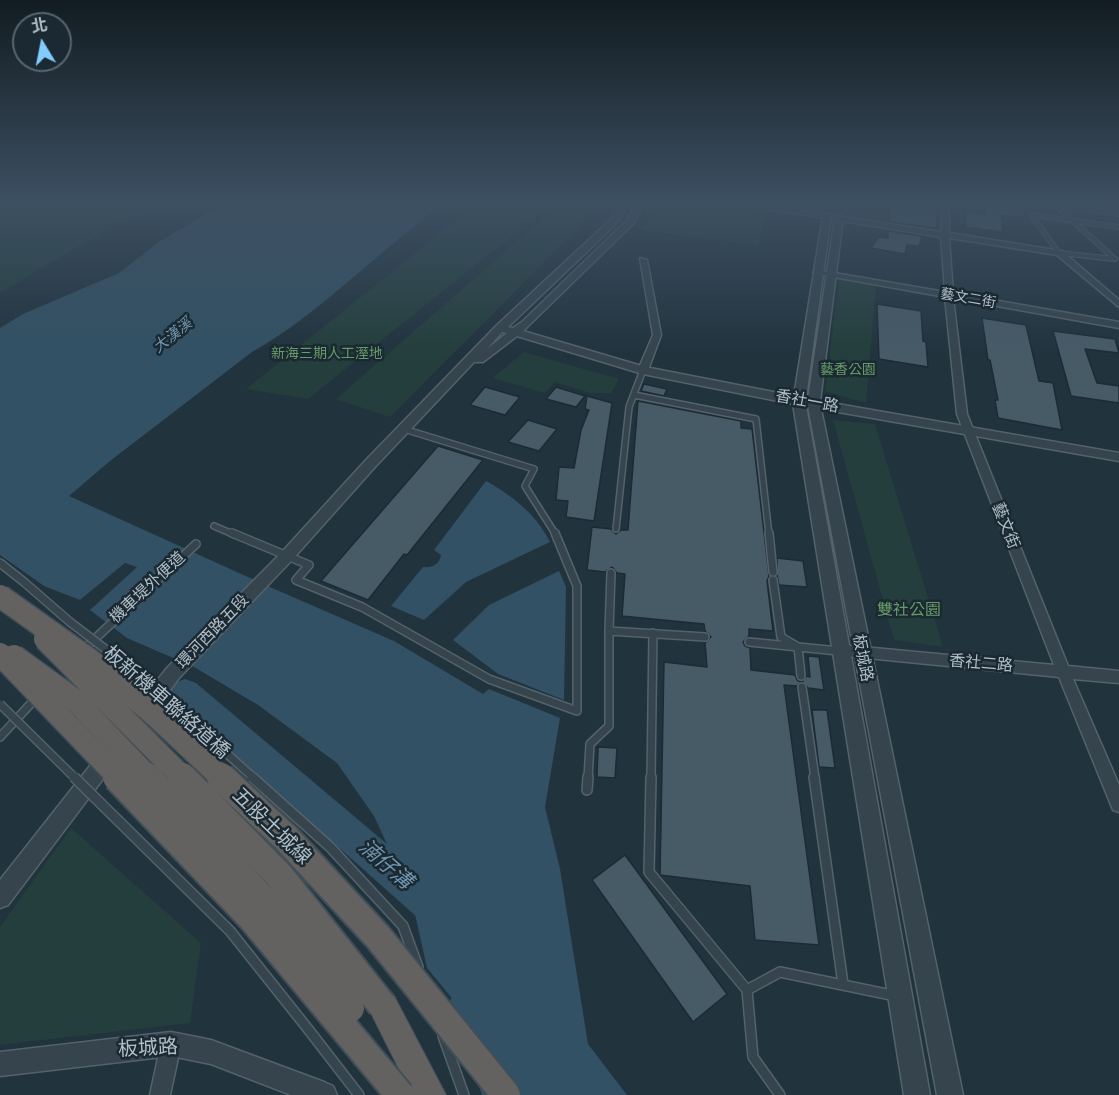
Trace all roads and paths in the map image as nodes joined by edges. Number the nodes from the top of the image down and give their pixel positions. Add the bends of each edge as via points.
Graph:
1 (579, 255) edge
2 (596, 255) edge
3 (820, 255) edge
4 (833, 255) edge
5 (947, 255) edge
6 (1061, 255) edge
7 (1079, 255) edge
8 (1117, 259) edge
9 (643, 260) dead end
10 (817, 272) junction
11 (830, 274) junction
12 (950, 296) junction
13 (1119, 304) edge
14 (1119, 325) edge
15 (500, 328) junction
16 (515, 333) junction
17 (643, 370) junction
18 (446, 385) junction
19 (634, 395) junction
20 (806, 402) junction
21 (404, 428) junction
22 (967, 429) junction
23 (1119, 457) edge
24 (214, 526) dead end
25 (616, 529) dead end
26 (196, 544) dead end
27 (286, 557) junction
28 (0, 563) edge
29 (773, 572) dead end
30 (611, 573) dead end
31 (773, 580) dead end
32 (6, 601) edge
33 (609, 631) junction
34 (653, 633) junction
35 (705, 637) dead end
36 (750, 642) dead end
37 (0, 646) edge
38 (798, 647) junction
39 (842, 651) junction
40 (861, 653) junction
41 (0, 654) edge
42 (64, 669) dead end
43 (1063, 671) junction
44 (801, 676) dead end
45 (1119, 676) edge
46 (57, 677) dead end
47 (802, 687) dead end
48 (0, 705) edge
49 (0, 737) edge
50 (587, 790) dead end
51 (1119, 804) edge
52 (0, 897) edge
53 (843, 984) junction
54 (747, 990) junction
55 (903, 998) junction
56 (171, 1044) junction
57 (0, 1064) edge
58 (160, 1095) edge
59 (324, 1095) edge
60 (359, 1095) edge
61 (392, 1095) edge
62 (400, 1095) edge
63 (430, 1095) edge
64 (464, 1095) edge
65 (506, 1095) edge
66 (780, 1095) edge
67 (917, 1095) edge
68 (950, 1095) edge

1 - 15 street, 環河西路五段
2 - 16 street, 環河西路五段
3 - 10 street, 板城路
4 - 11 street, 板城路
5 - 12 street, 藝文街
6 - 13 street
7 - 8 lane
9 - 17 street via 657,335
10 - 11 street, 藝文二街
10 - 20 street, 板城路
11 - 12 street, 藝文二街
11 - 20 street, 板城路
12 - 14 street, 藝文二街
12 - 22 street, 藝文街 via 962,414
15 - 16 street, 香社一路
15 - 18 street, 環河西路五段
16 - 17 street, 香社一路
16 - 18 street, 環河西路五段
17 - 19 lane
17 - 20 street, 香社一路
18 - 21 street, 環河西路五段
19 - 25 lane via 628,407
19 - 29 lane via 756,418
20 - 22 street, 香社一路
20 - 39 street, 板城路
20 - 40 street, 板城路
21 - 27 street, 環河西路五段
21 - 27 lane via 534,469 525,486 553,527 578,586 577,711 489,679 362,607 296,580 309,565
22 - 23 street, 香社一路
22 - 43 street, 藝文街
24 - 27 lane
26 - 42 lane, 機車堤外便道
27 - 52 street, 環河西路五段 via 173,673
28 - 64 lane, 板新機車聯絡道橋, bridge via 147,682 330,848 403,926
30 - 33 lane
31 - 38 lane via 781,637
32 - 63 highway, bridge via 278,874 382,1005
32 - 65 highway, 五股土城線, bridge via 99,667 287,839 378,937
33 - 34 lane
33 - 50 lane via 609,726 590,744
34 - 35 lane
34 - 54 lane via 649,872
36 - 38 lane
37 - 61 highway, bridge via 76,701 271,908 350,1008
38 - 39 lane
38 - 44 lane
39 - 40 street, 香社二路
39 - 55 street, 板城路
40 - 43 street, 香社二路
40 - 68 street, 板城路
41 - 62 highway, bridge via 252,918
43 - 45 street, 香社二路
43 - 51 street, 藝文街
46 - 49 lane
47 - 53 lane
48 - 60 lane, bridge via 230,931
53 - 54 lane via 780,972
53 - 55 lane
54 - 66 lane via 753,1057
55 - 67 street, 板城路
56 - 57 street, 板城路
56 - 58 street
56 - 59 street, 板城路 via 211,1052

